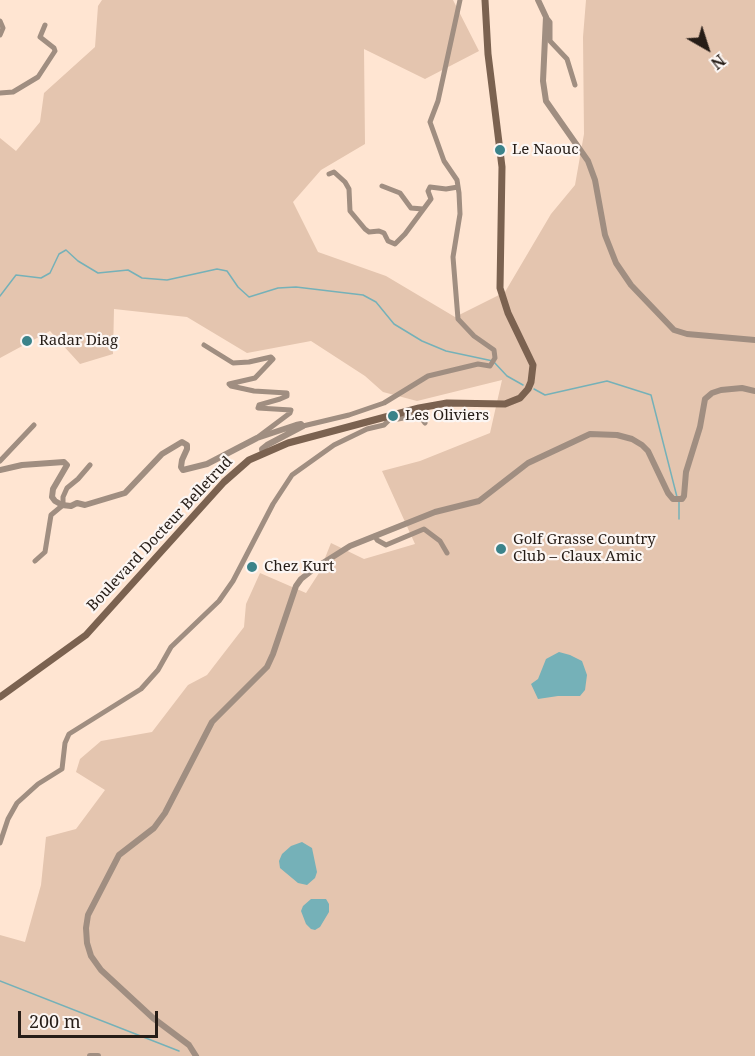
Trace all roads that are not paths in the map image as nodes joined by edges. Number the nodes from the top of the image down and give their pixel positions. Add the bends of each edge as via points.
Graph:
1 (460, 0) edge
2 (485, 0) edge
3 (538, 0) edge
4 (546, 17) junction
5 (0, 21) edge
6 (45, 25) dead end
7 (0, 35) edge
8 (574, 85) dead end
9 (0, 93) edge
10 (329, 174) dead end
11 (382, 186) dead end
12 (458, 187) junction
13 (423, 209) junction
14 (755, 340) edge
15 (204, 345) dead end
16 (755, 391) edge
17 (393, 416) junction
18 (425, 423) dead end
19 (34, 425) dead end
20 (303, 426) junction
21 (257, 438) junction
22 (263, 453) junction
23 (0, 461) edge
24 (90, 465) dead end
25 (0, 471) edge
26 (63, 505) junction
27 (375, 536) junction
28 (447, 553) dead end
29 (35, 561) dead end
30 (0, 697) edge
31 (0, 843) edge
32 (90, 1056) edge
33 (98, 1056) edge
34 (196, 1056) edge

1 - 12 street via 438,101 429,122
2 - 17 main road, Boulevard Docteur Belletrud via 502,167 500,288 533,365 531,382 520,398 505,404 447,403
3 - 4 street
4 - 8 street via 550,22 550,41 567,59
4 - 14 street via 546,101 588,161 615,263 674,330
5 - 7 street
6 - 9 street via 40,37 55,51 38,76 13,92
10 - 13 street via 334,172 345,182 350,211 365,229 384,233 395,244
11 - 13 street via 400,193 411,208
12 - 13 street via 430,188 431,199
12 - 20 street via 460,214 453,256 458,319 494,350 490,366 478,364 428,376 384,403
15 - 21 street via 233,363 273,359 255,378 229,384 254,391 287,393 259,405 258,408 291,410
16 - 27 street via 721,390 705,399 686,472 684,496 677,499 668,493 642,445 617,435 590,434 528,463 479,501 435,512
17 - 18 street via 398,419 418,415
17 - 22 main road, Boulevard Docteur Belletrud
17 - 31 street via 384,425 334,445 292,475 219,601 171,647 158,670 141,688 69,734 63,769 21,798
19 - 23 street
20 - 21 street
20 - 22 street via 267,445
21 - 26 street via 207,464 183,470 187,445 182,442 162,454 125,493 85,505
22 - 30 main road, Boulevard Docteur Belletrud via 224,482 86,634
24 - 26 street via 67,488
25 - 26 street via 64,462 67,465 52,492 55,501
26 - 29 street via 51,515 45,552
27 - 28 street via 386,545 424,529 440,541
27 - 34 street via 333,556 301,579 267,667 212,722 165,813 154,828 119,855 87,915 87,943 101,970
32 - 33 street

